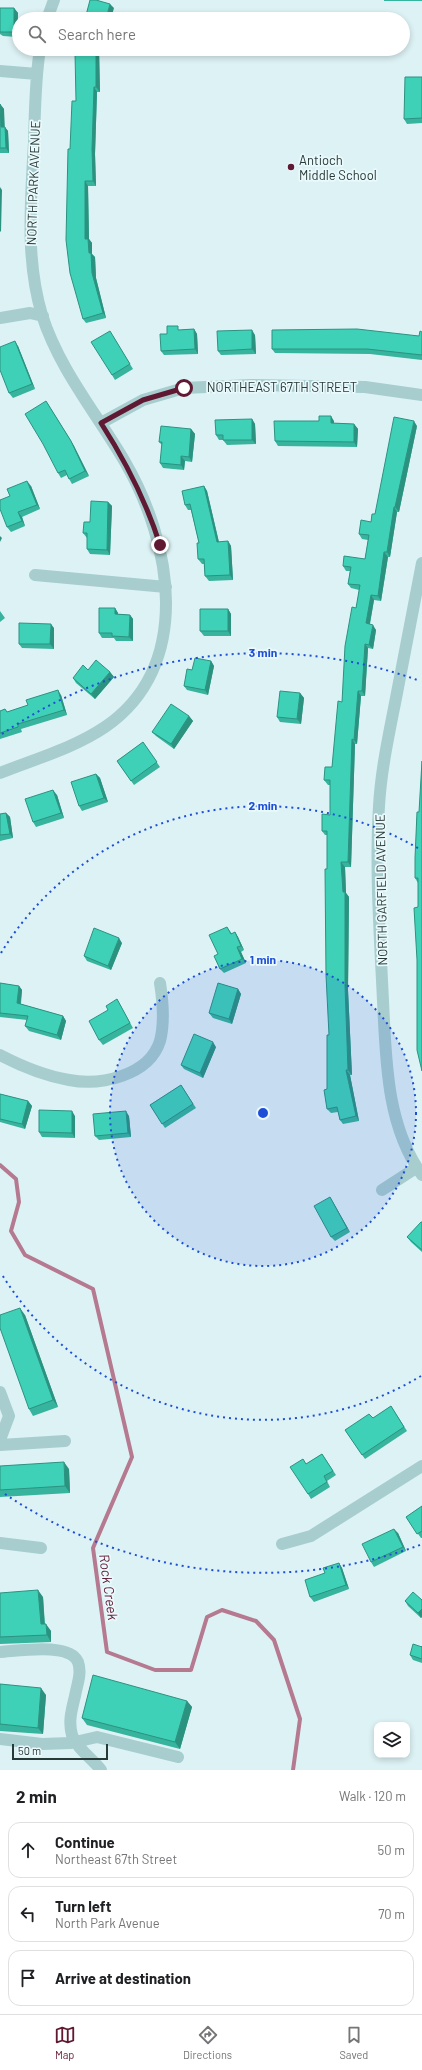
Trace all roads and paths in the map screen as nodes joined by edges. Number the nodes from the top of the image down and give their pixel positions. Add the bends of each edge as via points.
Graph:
1 (54, 0) edge
2 (50, 12) edge
3 (39, 56) edge
4 (0, 71) edge
5 (37, 74) junction
6 (43, 316) junction
7 (0, 318) edge
8 (422, 395) edge
9 (101, 423) junction
10 (422, 563) edge
11 (35, 575) dead end
12 (166, 587) junction
13 (0, 773) edge
14 (160, 983) dead end
15 (0, 1055) edge
16 (419, 1172) edge
17 (382, 1190) dead end
18 (0, 1392) edge
19 (0, 1440) edge
20 (65, 1441) dead end
21 (0, 1445) edge
22 (422, 1466) edge
23 (0, 1543) edge
24 (282, 1544) dead end
25 (41, 1548) dead end
26 (0, 1652) edge
27 (0, 1739) edge
28 (75, 1742) junction
29 (178, 1757) dead end
30 (101, 1770) edge

1 - 2 street
3 - 5 street, NORTH PARK AVENUE
4 - 5 street
5 - 6 street, NORTH PARK AVENUE via 30,236 34,282
6 - 7 street via 30,313
6 - 9 street, NORTH PARK AVENUE via 57,353
8 - 9 street, NORTHEAST 67TH STREET via 365,388 251,385 184,388 143,400
9 - 12 street, NORTH PARK AVENUE via 143,497 160,545
10 - 16 street, NORTH GARFIELD AVENUE via 384,760 377,851 386,1066 401,1134
11 - 12 street
12 - 13 street, NORTH PARK AVENUE via 160,650 153,670 130,705 88,738
14 - 15 street via 164,1005 160,1041 154,1054 133,1072 118,1078 86,1082 69,1080 28,1068
16 - 17 street, NORTH GARFIELD AVENUE
18 - 19 street via 9,1416
20 - 21 street
22 - 24 street via 311,1536
23 - 25 street
26 - 28 street via 50,1649 63,1650 74,1656 80,1673 70,1718
27 - 28 street via 42,1744
28 - 29 street via 97,1737
28 - 30 street

